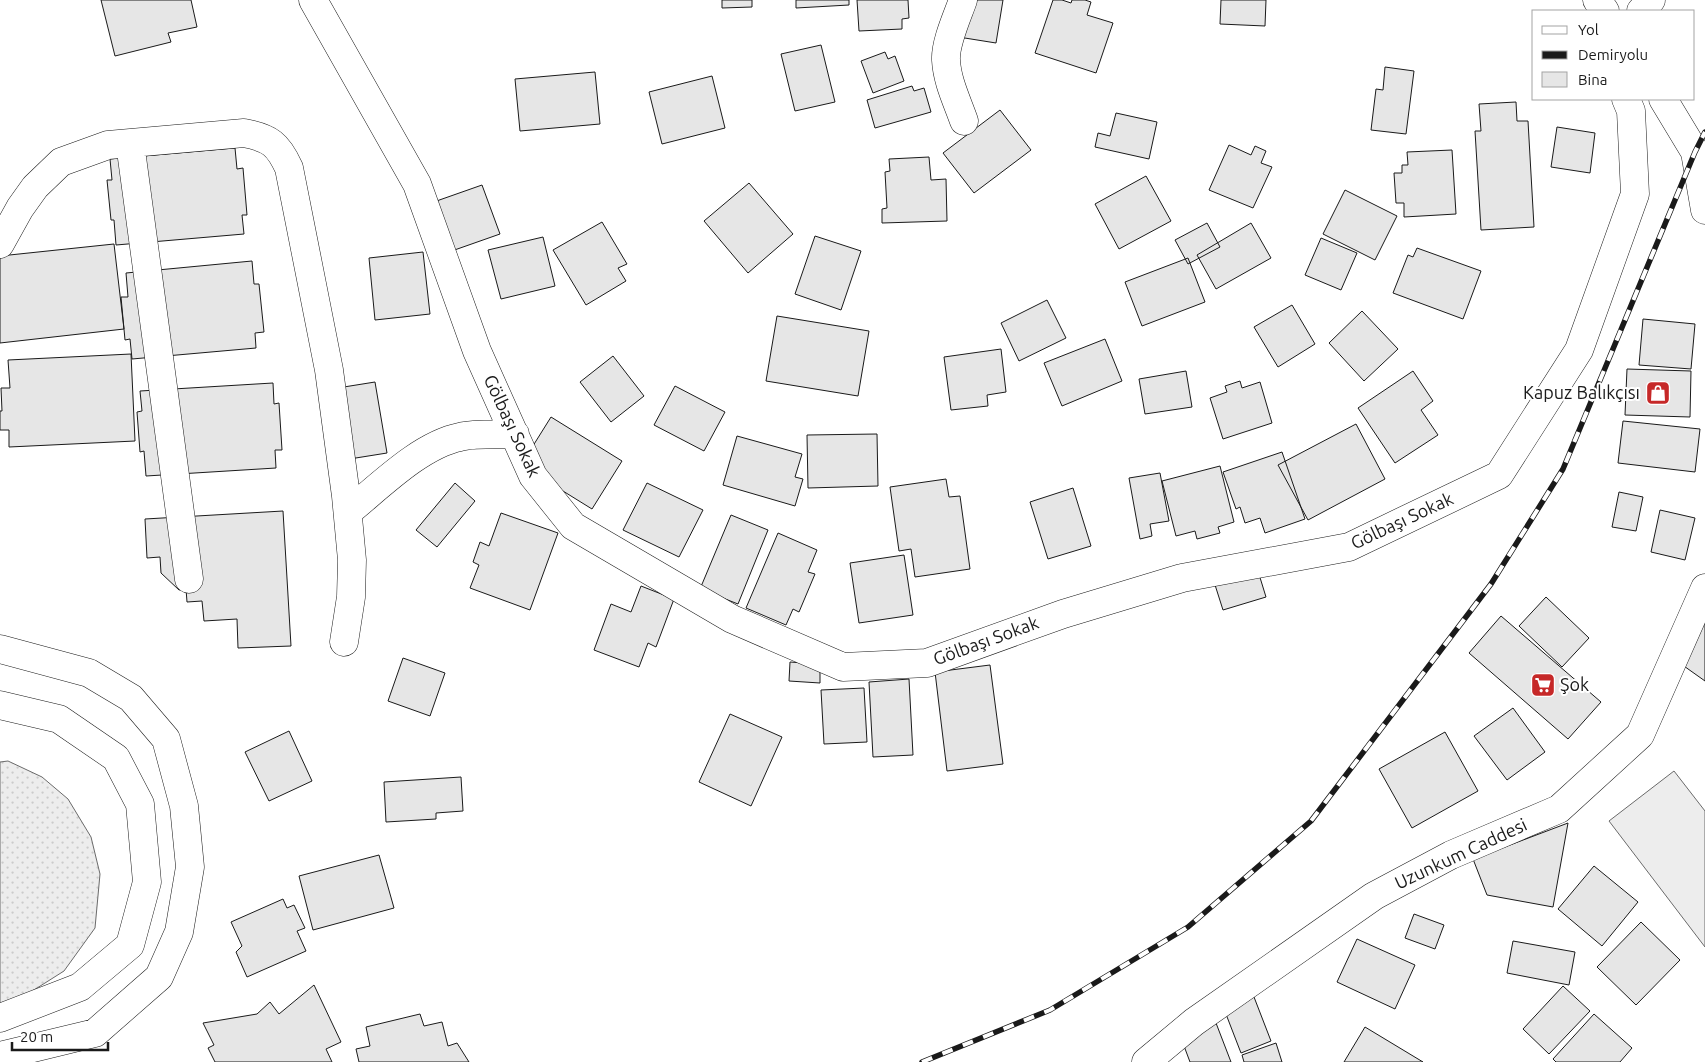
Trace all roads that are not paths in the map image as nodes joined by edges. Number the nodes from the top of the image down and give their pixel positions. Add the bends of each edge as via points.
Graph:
1 (313, 0) edge
2 (963, 0) edge
3 (1651, 0) edge
4 (1642, 10) edge
5 (1626, 100) edge
6 (1664, 100) edge
7 (964, 120) dead end
8 (130, 143) junction
9 (1705, 210) edge
10 (0, 244) edge
11 (514, 434) junction
12 (348, 512) junction
13 (189, 579) dead end
14 (1705, 588) edge
15 (344, 642) dead end
16 (0, 649) edge
17 (0, 705) edge
18 (0, 1018) edge
19 (0, 1056) edge
20 (1146, 1062) edge

1 - 11 main road, Gölbaşı Sokak via 417,184 477,351
2 - 7 main road via 946,58 948,79
3 - 4 main road
5 - 11 main road, Gölbaşı Sokak via 1631,111 1635,194 1579,350 1499,475 1349,547 1182,578 1063,614 927,663 843,668 732,619 573,526 533,476
6 - 9 main road via 1695,152
8 - 10 main road via 108,144 61,162 35,187
8 - 12 main road via 244,133 261,136 282,153 289,168 329,370
8 - 13 main road
11 - 12 main road via 460,436 431,447
12 - 15 main road via 351,596
14 - 20 main road, Uzunkum Caddesi via 1640,735 1559,809 1451,855 1374,896 1194,1022
16 - 19 main road via 89,673 131,698 166,739 184,806 190,867 179,932 159,977 95,1032
17 - 18 main road via 59,719 116,758 140,804 147,882 130,945 80,987

